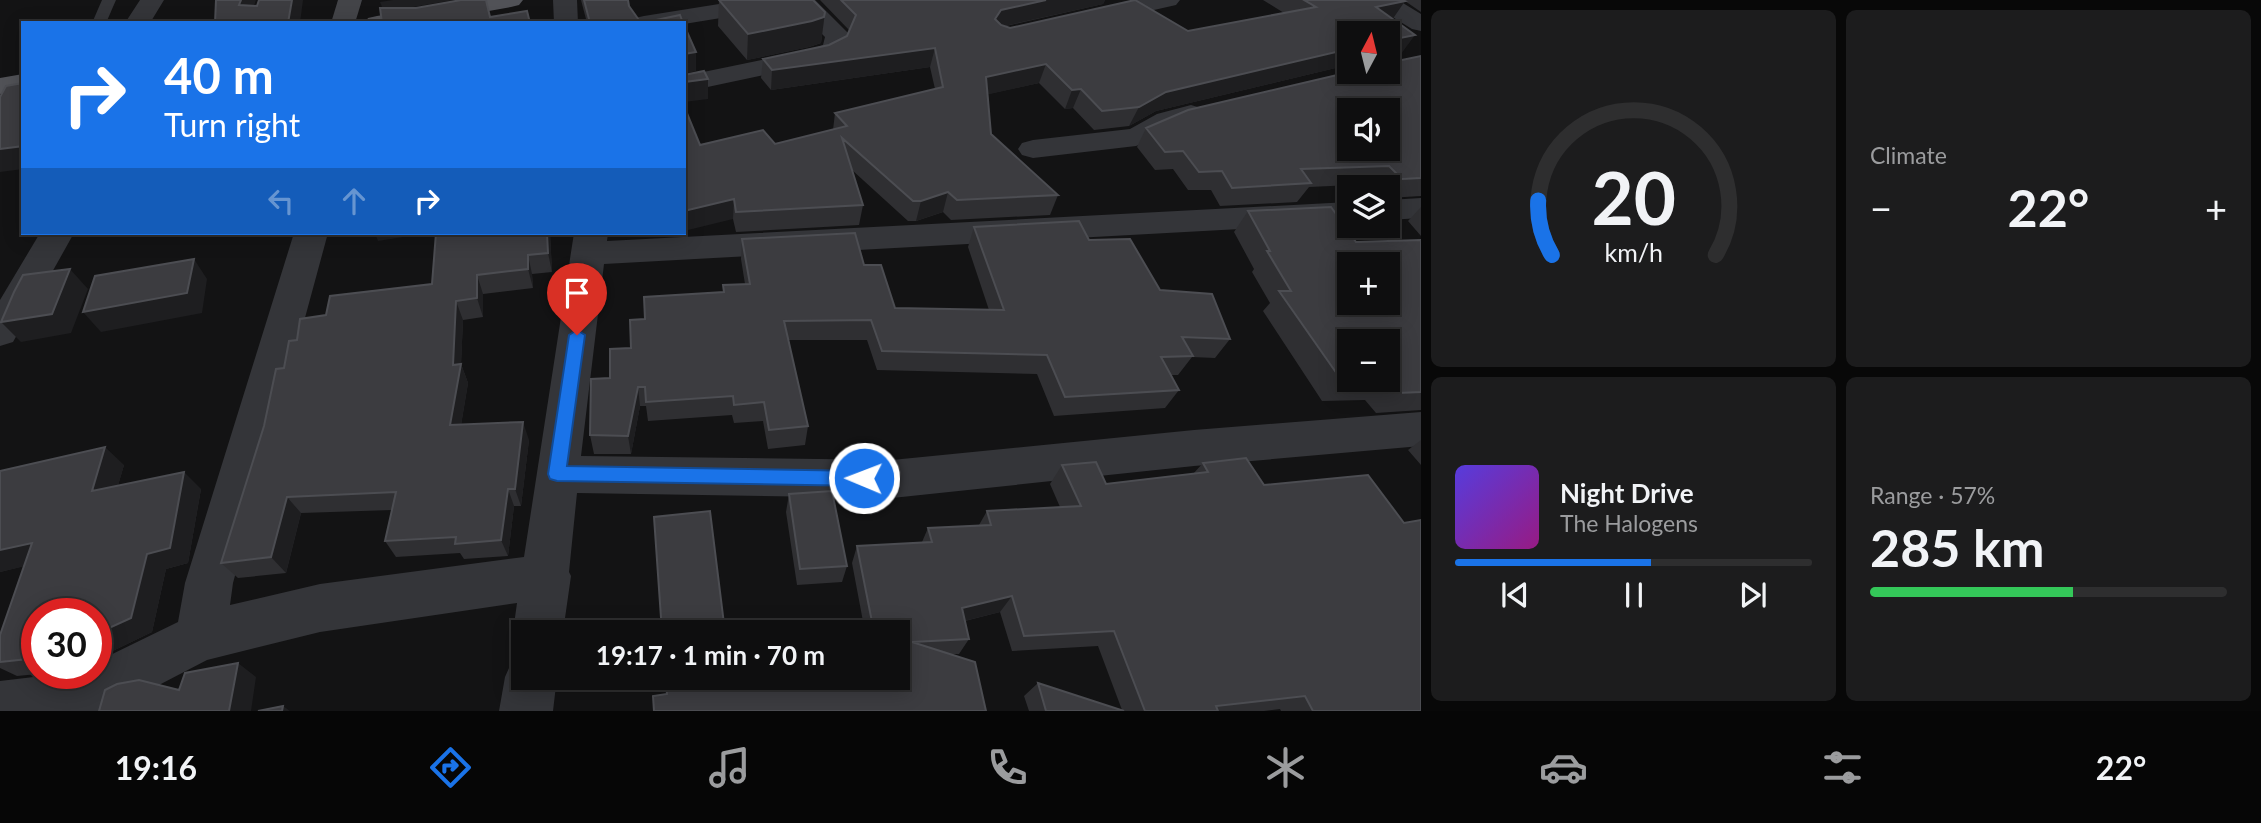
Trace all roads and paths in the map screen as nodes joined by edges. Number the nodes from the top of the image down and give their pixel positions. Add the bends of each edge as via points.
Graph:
1 (109, 0) edge
2 (152, 0) edge
3 (350, 0) edge
4 (565, 0) edge
5 (1168, 0) edge
6 (1381, 0) edge
7 (498, 1) edge
8 (100, 21) edge
9 (138, 21) edge
10 (344, 21) edge
11 (388, 21) edge
12 (566, 21) edge
13 (657, 21) edge
14 (1073, 21) edge
15 (1421, 24) edge
16 (686, 84) edge
17 (1221, 107) edge
18 (1033, 149) dead end
19 (1421, 208) edge
20 (1400, 209) edge
21 (1337, 213) edge
22 (56, 235) edge
23 (309, 235) edge
24 (590, 243) edge
25 (0, 332) edge
26 (1421, 429) edge
27 (557, 474) junction
28 (547, 576) junction
29 (540, 620) edge
30 (200, 637) junction
31 (529, 690) edge
32 (80, 704) edge
33 (0, 708) edge
34 (526, 711) edge

1 - 8 lane
2 - 9 street
3 - 10 street
4 - 12 street
5 - 14 street
6 - 15 street
7 - 11 main road
13 - 16 street via 783,1 805,4 838,36 834,50 817,56
17 - 18 street via 1167,120 1136,137
19 - 20 street
21 - 24 street via 877,239
22 - 25 street
23 - 30 street via 209,583
24 - 27 street
26 - 27 street via 892,479
27 - 28 street
28 - 29 street
28 - 30 street via 320,608
30 - 32 street
31 - 34 street
32 - 33 street

